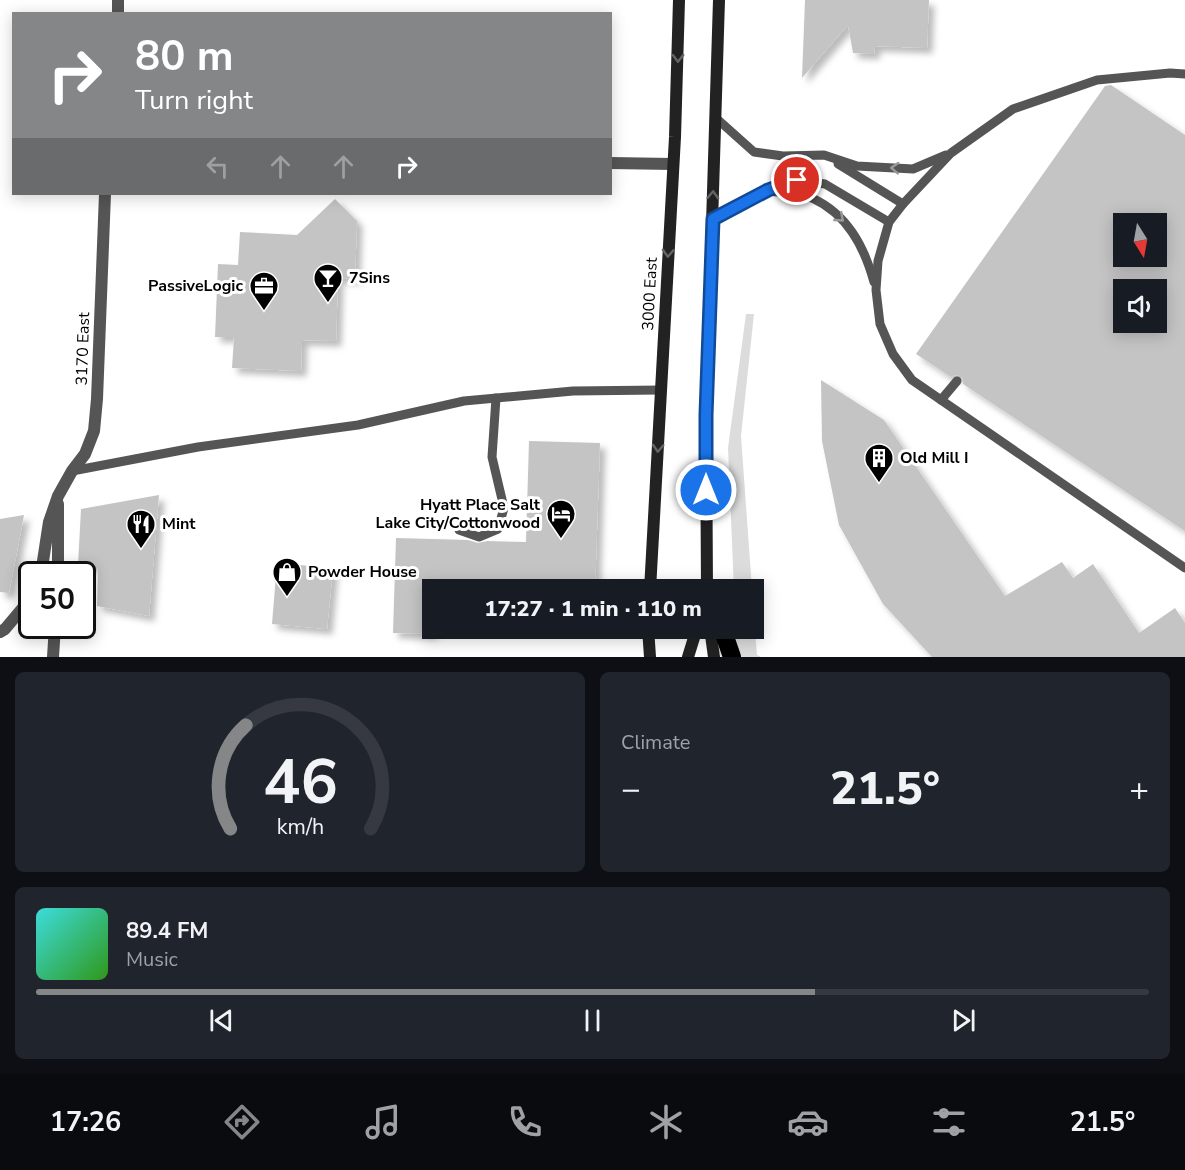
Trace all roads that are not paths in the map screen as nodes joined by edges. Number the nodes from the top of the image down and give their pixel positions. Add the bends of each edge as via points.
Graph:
1 (679, 0) edge
2 (719, 0) edge
3 (1185, 74) edge
4 (716, 118) junction
5 (951, 153) junction
6 (824, 155) junction
7 (612, 163) edge
8 (673, 164) junction
9 (768, 190) junction
10 (105, 195) edge
11 (903, 204) junction
12 (713, 219) junction
13 (889, 222) junction
14 (876, 290) junction
15 (957, 381) dead end
16 (661, 390) junction
17 (496, 398) junction
18 (941, 400) junction
19 (72, 471) junction
20 (58, 496) junction
21 (459, 530) dead end
22 (43, 561) edge
23 (58, 561) edge
24 (1185, 568) edge
25 (651, 579) edge
26 (707, 579) edge
27 (18, 614) edge
28 (0, 632) edge
29 (54, 639) edge
30 (649, 639) edge
31 (694, 639) edge
32 (712, 639) edge
33 (726, 639) edge
34 (53, 657) edge
35 (650, 657) edge
36 (688, 657) edge
37 (714, 657) edge
38 (732, 657) edge

1 -> 8 main road, 3000 East
2 - 4 main road
3 - 5 lane via 1097,80 1013,109
4 - 6 lane via 754,152
12 -> 4 main road
5 -> 6 lane via 913,169 857,166
5 - 11 lane
6 - 11 lane
7 - 8 street
8 -> 16 main road, 3000 East
9 - 12 lane
9 - 13 lane via 797,180 825,184
9 -> 14 lane via 811,197 844,220 867,256
10 - 19 street, 3170 East via 94,431 85,454
11 - 13 lane
12 - 26 main road via 706,415
13 - 14 lane via 878,261
14 - 18 lane via 880,324 893,354 912,380
15 - 18 lane
16 - 17 lane via 573,391
16 -> 25 main road, 3000 East
17 - 19 lane
17 - 21 lane via 492,457 504,508 498,529 479,537
18 - 24 lane
19 - 20 street, 3170 East
20 - 22 street, 3170 East
20 - 23 street, 3170 East
27 - 28 street
29 - 34 street
30 - 35 main road
31 - 36 main road
32 - 37 main road
33 - 38 highway

